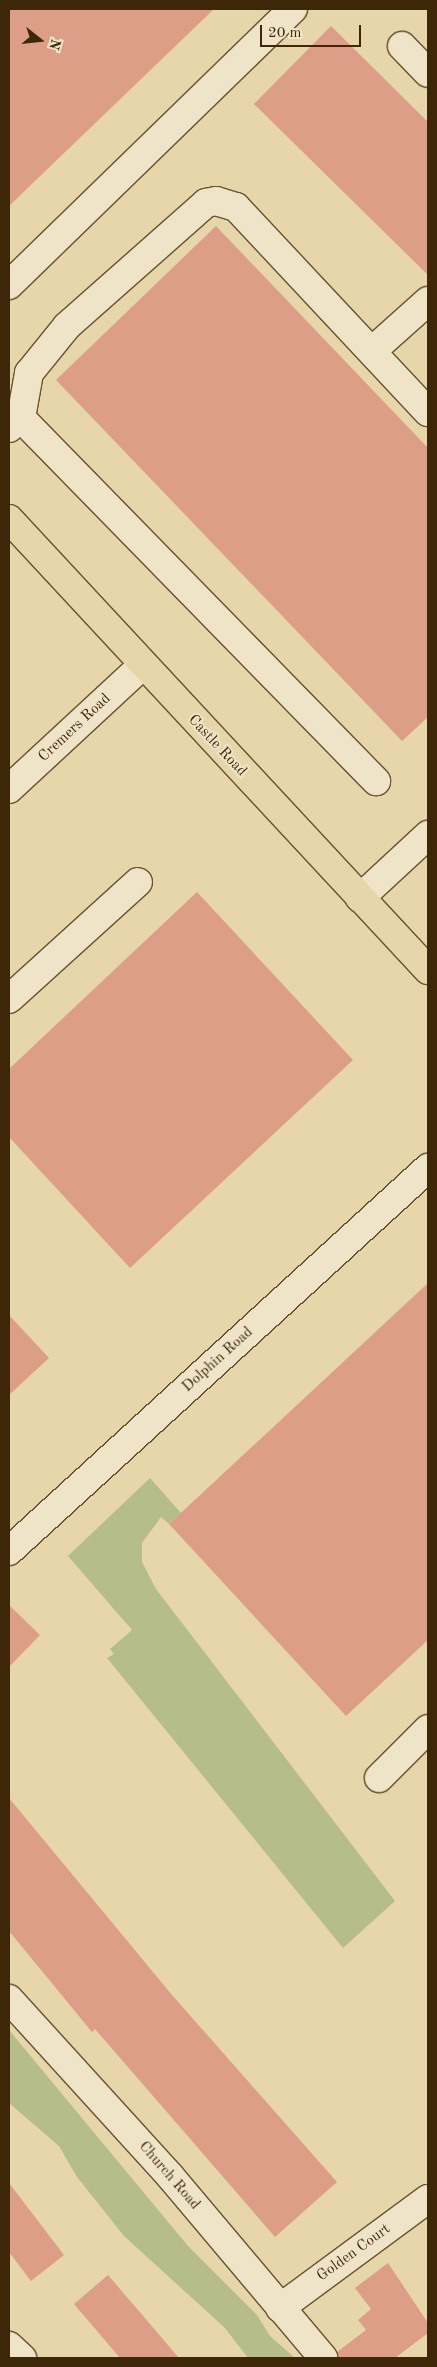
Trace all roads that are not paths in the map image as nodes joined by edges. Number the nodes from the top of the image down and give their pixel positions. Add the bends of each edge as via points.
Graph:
1 (293, 9) edge
2 (402, 46) dead end
3 (428, 73) edge
4 (9, 285) edge
5 (428, 301) edge
6 (372, 351) junction
7 (428, 412) edge
8 (15, 423) edge
9 (9, 519) edge
10 (142, 666) junction
11 (376, 781) dead end
12 (9, 789) edge
13 (428, 835) edge
14 (138, 882) dead end
15 (360, 898) junction
16 (428, 970) edge
17 (9, 999) edge
18 (428, 1168) edge
19 (9, 1551) edge
20 (428, 1729) edge
21 (379, 1778) dead end
22 (9, 1999) edge
23 (428, 2199) edge
24 (280, 2308) junction
25 (9, 2346) edge
26 (22, 2358) edge
27 (322, 2358) edge

1 - 4 street
2 - 3 street
5 - 6 street
6 - 7 street
6 - 8 street via 236,206 216,201 206,203 67,326 29,373
8 - 11 street
9 - 10 main road, Castle Road
10 - 12 street, Cremers Road
10 - 15 main road, Castle Road
13 - 15 street
14 - 17 street
15 - 16 main road, Castle Road
18 - 19 street, Dolphin Road
20 - 21 street
22 - 24 street, Church Road via 170,2176
23 - 24 street, Golden Court
24 - 27 street, Church Road
25 - 26 street

